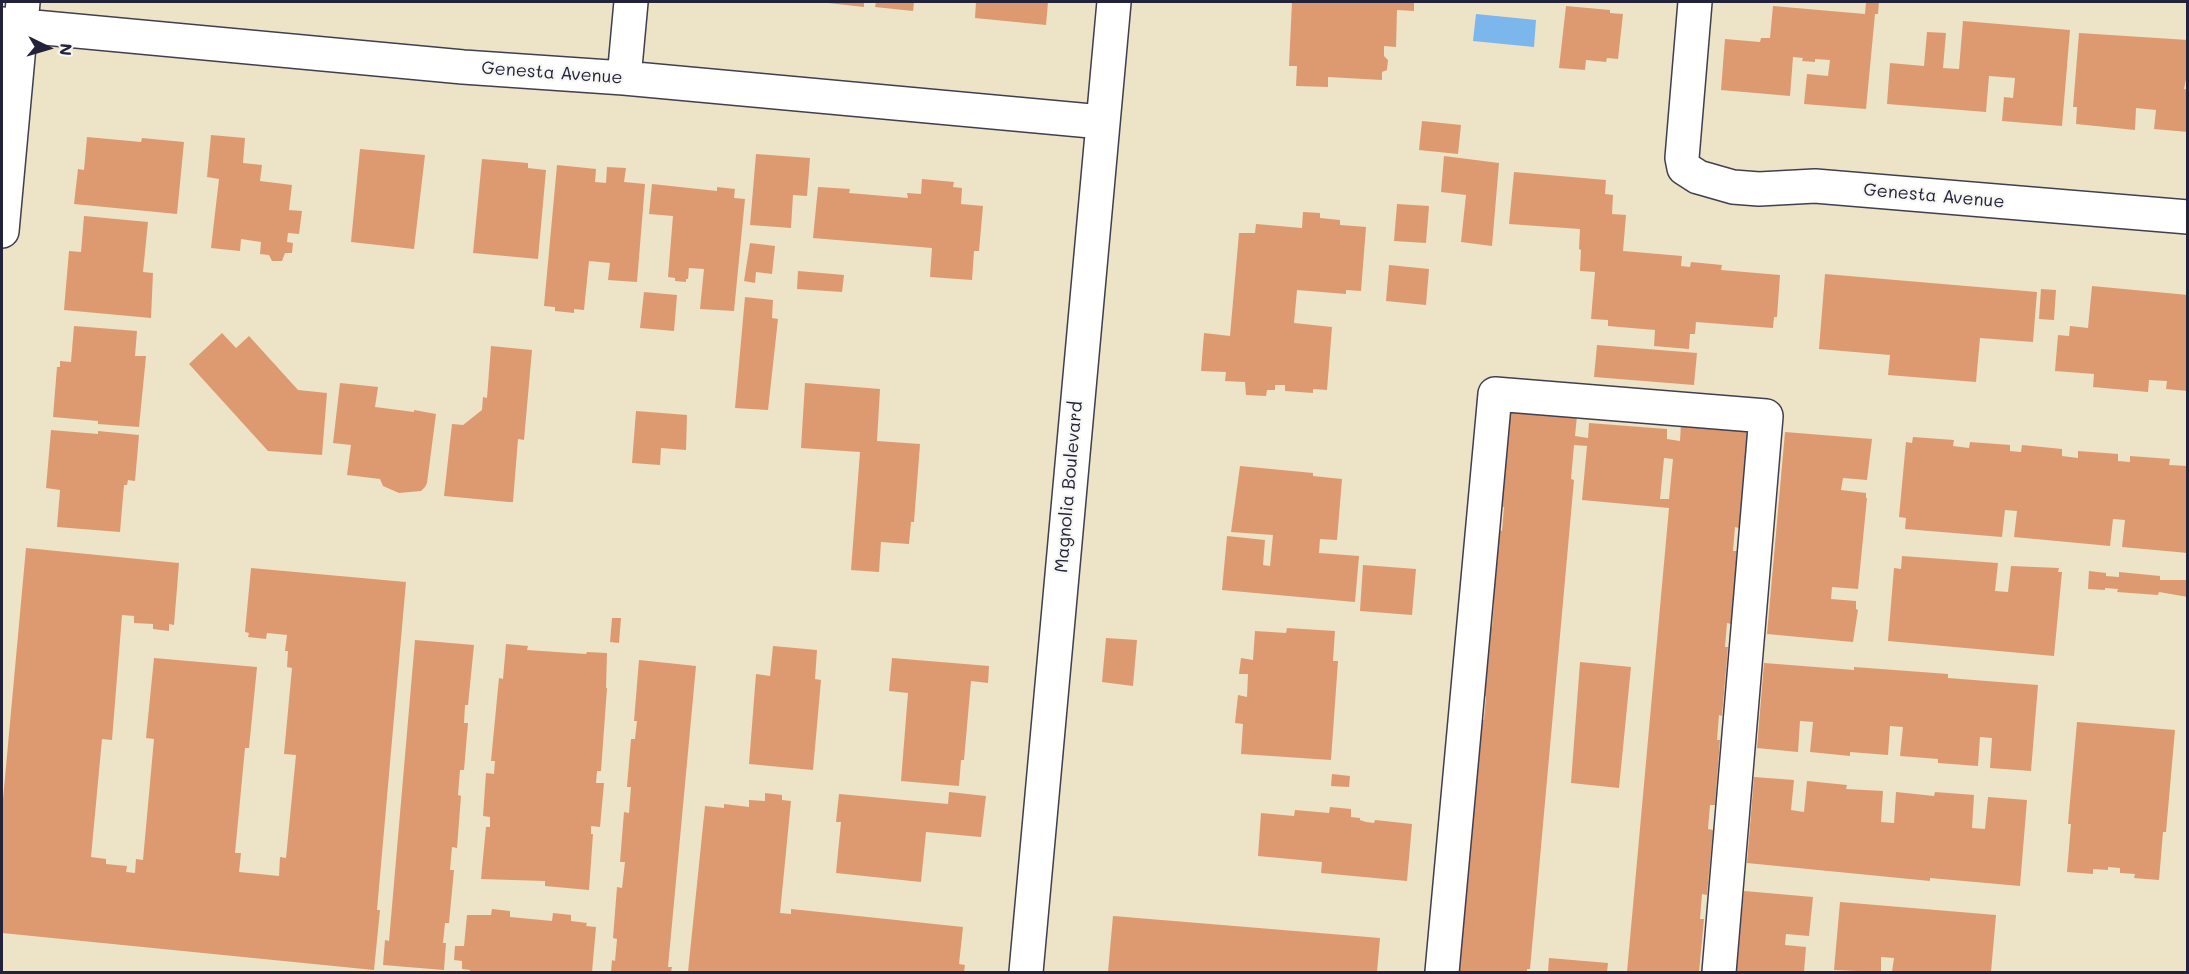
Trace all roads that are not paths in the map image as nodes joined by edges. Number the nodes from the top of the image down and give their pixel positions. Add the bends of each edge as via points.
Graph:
1 (631, 2) edge
2 (1114, 2) edge
3 (1695, 2) edge
4 (15, 17) edge
5 (624, 78) junction
6 (1102, 122) junction
7 (2187, 217) edge
8 (2, 231) edge
9 (1026, 972) edge
10 (1442, 972) edge
11 (1719, 972) edge

1 - 5 street
2 - 6 street, Magnolia Boulevard
3 - 7 street, Genesta Avenue via 1682,146 1684,168 1698,177 1733,187 1815,186
4 - 5 street, Genesta Avenue via 463,67
4 - 8 street
5 - 6 street, Genesta Avenue
6 - 9 street, Magnolia Boulevard
10 - 11 street via 1495,394 1766,417

